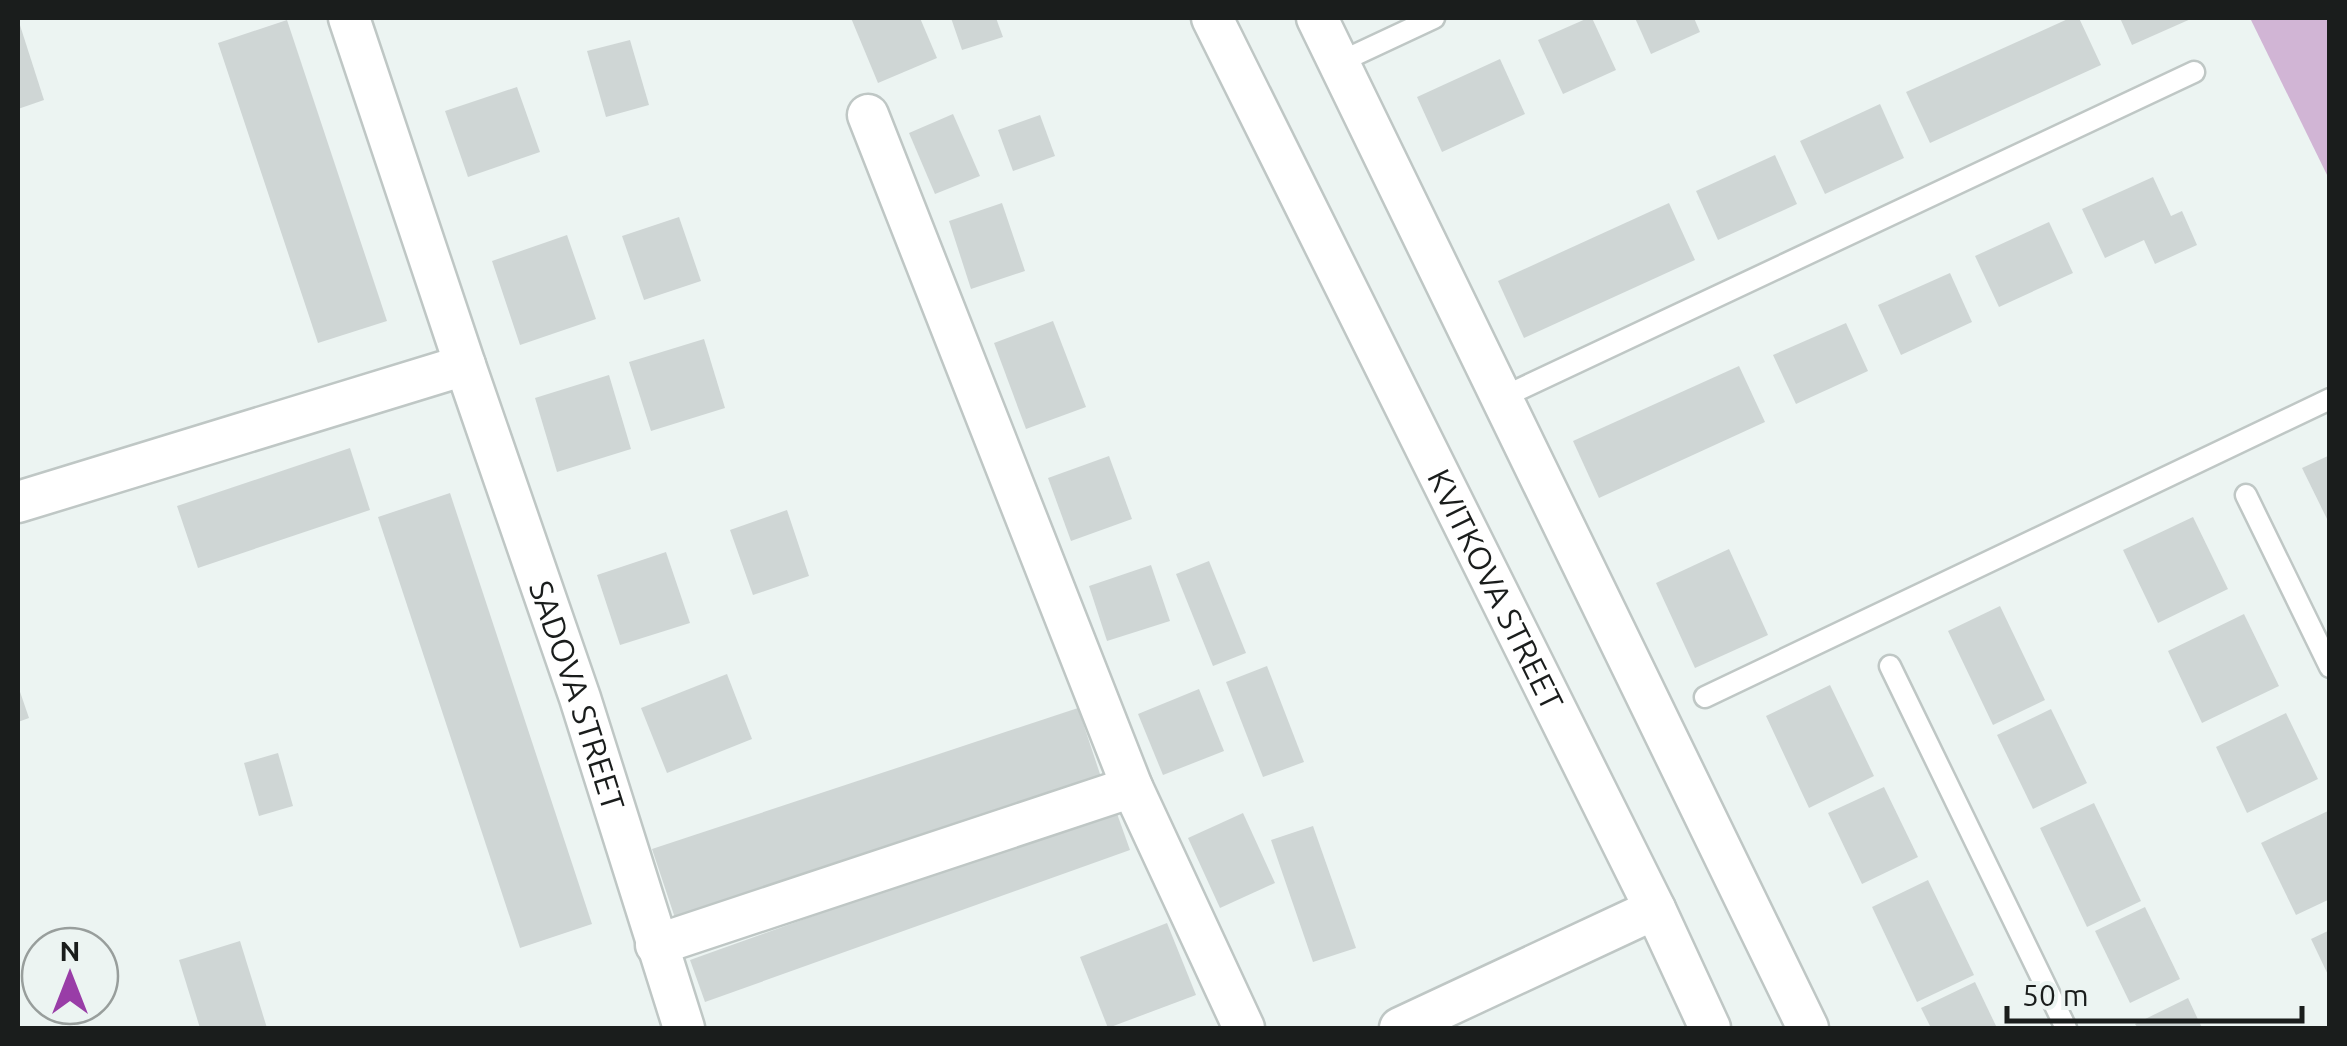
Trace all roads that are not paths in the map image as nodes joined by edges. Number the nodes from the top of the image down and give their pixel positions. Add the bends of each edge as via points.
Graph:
1 (349, 18) edge
2 (1212, 18) edge
3 (1317, 18) edge
4 (1434, 18) edge
5 (1340, 62) junction
6 (2194, 72) dead end
7 (868, 115) dead end
8 (465, 365) junction
9 (1503, 397) junction
10 (2330, 399) edge
11 (2246, 495) dead end
12 (18, 502) edge
13 (1890, 666) dead end
14 (2330, 667) edge
15 (1705, 697) dead end
16 (1132, 786) junction
17 (1655, 909) junction
18 (656, 946) junction
19 (684, 1028) edge
20 (1244, 1028) edge
21 (1400, 1028) edge
22 (1710, 1028) edge
23 (1808, 1028) edge
24 (2066, 1028) edge

1 - 8 street, SADOVA STREET
2 - 17 street, KVITKOVA STREET
3 - 5 street
4 - 5 lane
5 - 9 street
6 - 9 lane
7 - 16 street
8 - 12 street
8 - 18 street, SADOVA STREET via 580,698
9 - 23 street
10 - 15 lane
11 - 14 lane
13 - 24 lane
16 - 18 street
16 - 20 street
17 - 21 street
17 - 22 street, KVITKOVA STREET
18 - 19 street, SADOVA STREET

